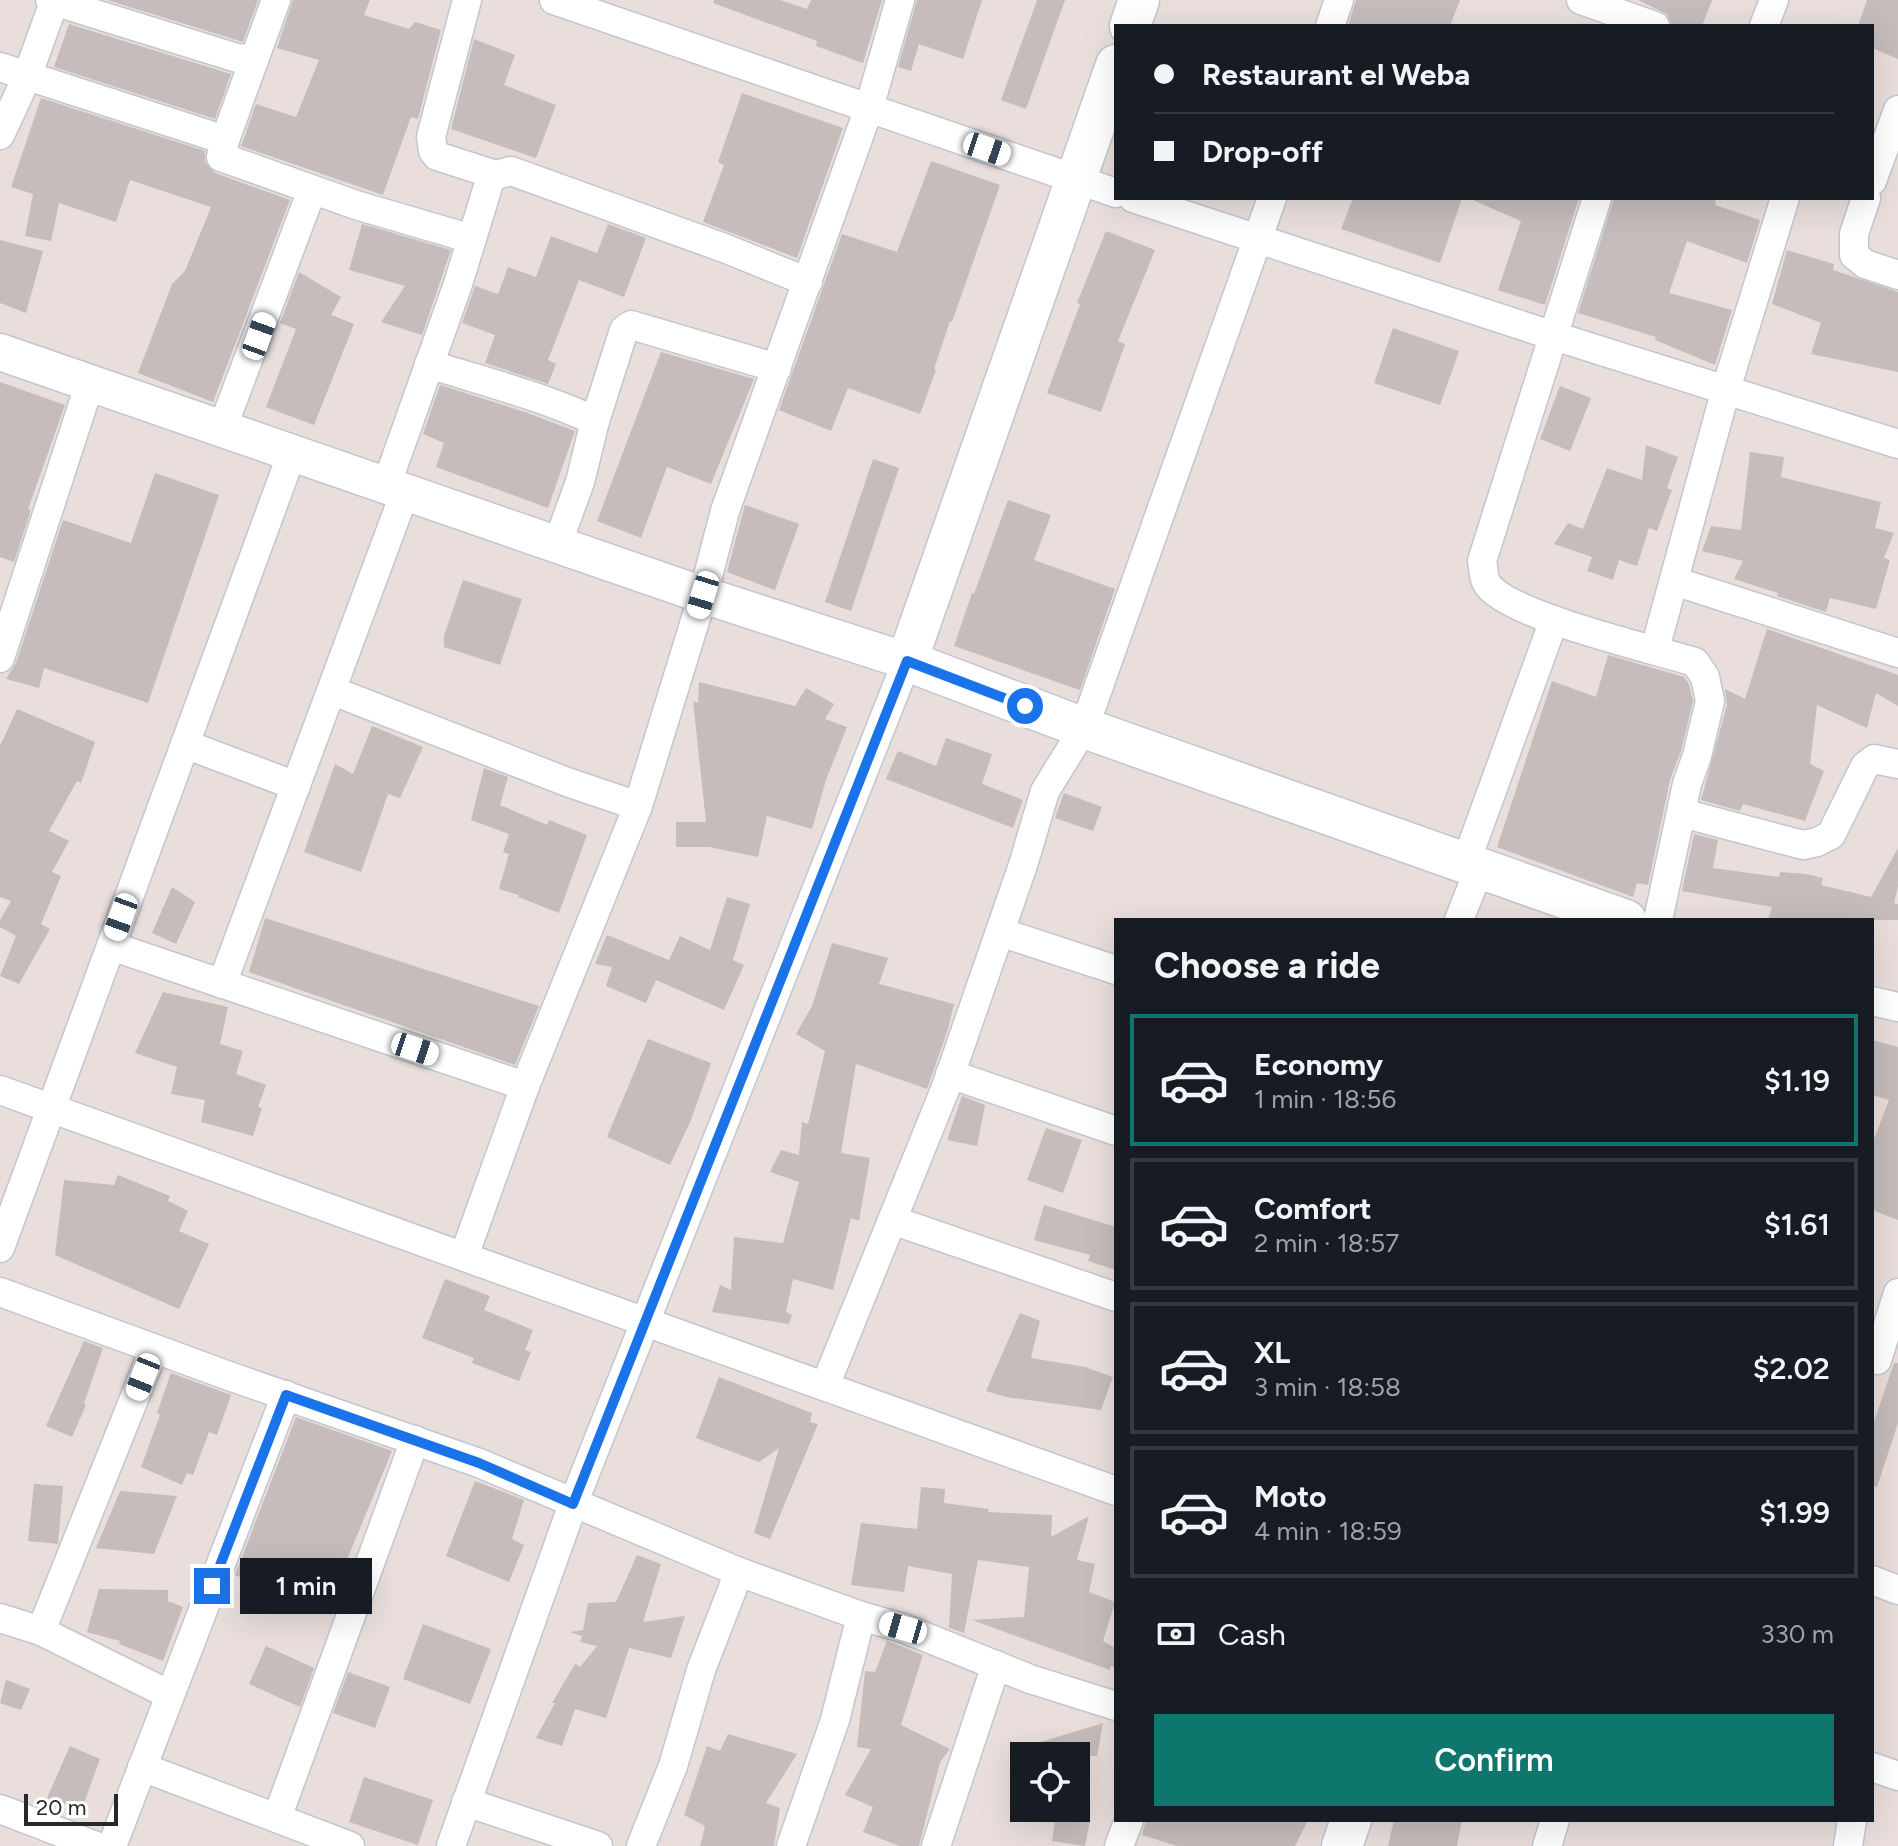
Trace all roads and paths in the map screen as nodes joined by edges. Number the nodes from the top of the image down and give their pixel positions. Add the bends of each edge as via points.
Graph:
1 (276, 0) edge
2 (467, 0) edge
3 (555, 0) edge
4 (900, 0) edge
5 (1139, 0) edge
6 (1339, 0) edge
7 (1581, 0) edge
8 (1774, 0) edge
9 (52, 1) edge
10 (1131, 24) edge
11 (1331, 24) edge
12 (1649, 24) edge
13 (1765, 24) edge
14 (254, 60) junction
15 (0, 67) edge
16 (1114, 71) edge
17 (27, 77) junction
18 (869, 108) junction
19 (1890, 117) edge
20 (0, 135) edge
21 (225, 140) junction
22 (1874, 174) edge
23 (496, 175) junction
24 (1076, 180) junction
25 (312, 190) junction
26 (1114, 192) edge
27 (1139, 200) edge
28 (1271, 200) edge
29 (1596, 200) edge
30 (1784, 200) edge
31 (1865, 200) edge
32 (472, 239) junction
33 (1259, 239) junction
34 (1898, 275) edge
35 (808, 282) junction
36 (1554, 336) junction
37 (0, 352) edge
38 (429, 364) junction
39 (777, 368) junction
40 (90, 383) junction
41 (1726, 389) junction
42 (595, 421) junction
43 (222, 429) junction
44 (1898, 444) edge
45 (292, 453) junction
46 (396, 489) junction
47 (557, 545) junction
48 (1674, 581) junction
49 (11, 587) edge
50 (703, 595) junction
51 (1554, 620) junction
52 (1655, 649) junction
53 (1898, 653) edge
54 (0, 658) edge
55 (907, 661) junction
56 (333, 691) junction
57 (1084, 728) junction
58 (185, 744) junction
59 (1898, 764) edge
60 (296, 786) junction
61 (638, 806) junction
62 (1682, 813) junction
63 (1473, 864) junction
64 (1460, 918) edge
65 (1621, 918) edge
66 (1658, 918) edge
67 (1000, 932) junction
68 (111, 946) junction
69 (1114, 969) edge
70 (222, 984) junction
71 (1874, 1001) edge
72 (1898, 1007) edge
73 (950, 1074) junction
74 (525, 1086) junction
75 (0, 1090) edge
76 (51, 1108) junction
77 (1114, 1130) edge
78 (892, 1220) junction
79 (0, 1248) edge
80 (464, 1256) junction
81 (0, 1292) edge
82 (1898, 1293) edge
83 (1114, 1296) edge
84 (646, 1321) junction
85 (154, 1349) junction
86 (1882, 1362) edge
87 (825, 1386) junction
88 (286, 1395) junction
89 (415, 1440) junction
90 (1114, 1490) edge
91 (573, 1504) junction
92 (739, 1572) junction
93 (1874, 1581) edge
94 (1898, 1590) edge
95 (861, 1616) junction
96 (0, 1618) edge
97 (41, 1631) junction
98 (996, 1665) junction
99 (170, 1695) junction
100 (1114, 1705) edge
101 (142, 1767) junction
102 (1874, 1768) edge
103 (1898, 1776) edge
104 (466, 1802) junction
105 (0, 1809) edge
106 (277, 1818) junction
107 (1128, 1822) edge
108 (1350, 1822) edge
109 (1554, 1822) edge
110 (1852, 1822) edge
111 (96, 1846) edge
112 (112, 1846) edge
113 (350, 1846) edge
114 (451, 1846) edge
115 (598, 1846) edge
116 (641, 1846) edge
117 (791, 1846) edge
118 (936, 1846) edge
119 (1119, 1846) edge
120 (1342, 1846) edge
121 (1547, 1846) edge
122 (1848, 1846) edge

1 - 14 street
2 - 23 street via 431,144 437,156
3 - 18 street
4 - 18 street
5 - 10 main road
6 - 11 street
7 - 12 street
8 - 13 street
9 - 14 street
9 - 17 street
14 - 21 street
15 - 17 street
16 - 24 main road
17 - 20 street
17 - 21 street
18 - 24 street
18 - 35 street
19 - 22 street
21 - 25 street via 221,157
23 - 32 street
23 - 35 street via 511,171
24 - 26 street
24 - 55 main road
25 - 32 street
25 - 43 street
27 - 33 street
28 - 33 street
29 - 36 street
30 - 41 street
31 - 34 street via 1854,234 1854,255
32 - 38 street
33 - 36 street
33 - 57 street
35 - 39 street
36 - 41 street
36 - 51 street via 1482,561 1486,583 1504,601
37 - 40 street
38 - 42 street via 551,400
38 - 46 street
39 - 42 street via 631,325 624,330
39 - 50 street via 725,511
40 - 43 street
40 - 49 street
41 - 44 street
41 - 48 street
42 - 47 street
43 - 45 street
45 - 46 street
45 - 58 street
46 - 47 street
46 - 56 street
47 - 50 street
48 - 52 street
48 - 53 street
49 - 54 street
50 - 55 street
50 - 61 street
51 - 52 street
51 - 63 street
52 - 62 street via 1695,662 1710,701
55 - 57 main road
55 - 84 street
56 - 60 street
56 - 61 street
57 - 63 main road
57 - 67 street via 1045,791
58 - 60 street
58 - 68 street
59 - 62 street via 1874,759 1865,766 1831,835 1817,842 1803,845
60 - 70 street
61 - 74 street
62 - 66 street
63 - 64 street
63 - 65 main road
67 - 69 street
67 - 73 street
68 - 70 street
68 - 76 street
70 - 74 street
71 - 72 street
73 - 77 street
73 - 78 street
74 - 80 street
75 - 76 street
76 - 79 street
76 - 80 street
78 - 83 street
78 - 87 street
80 - 84 street
81 - 85 street
82 - 86 street
84 - 87 street
84 - 91 street
85 - 88 street
85 - 97 street
87 - 90 street
88 - 89 street
88 - 99 street
89 - 91 street
89 - 106 street
91 - 92 street
91 - 104 street
92 - 95 street
92 - 116 street
93 - 94 street
95 - 98 street
95 - 117 street via 835,1720
96 - 97 street
97 - 99 street
98 - 100 street
98 - 118 street
99 - 101 street
101 - 106 street
101 - 112 street
102 - 103 street
104 - 114 street
104 - 115 street
105 - 111 street
106 - 113 street
107 - 119 street
108 - 120 main road
109 - 121 street
110 - 122 street

